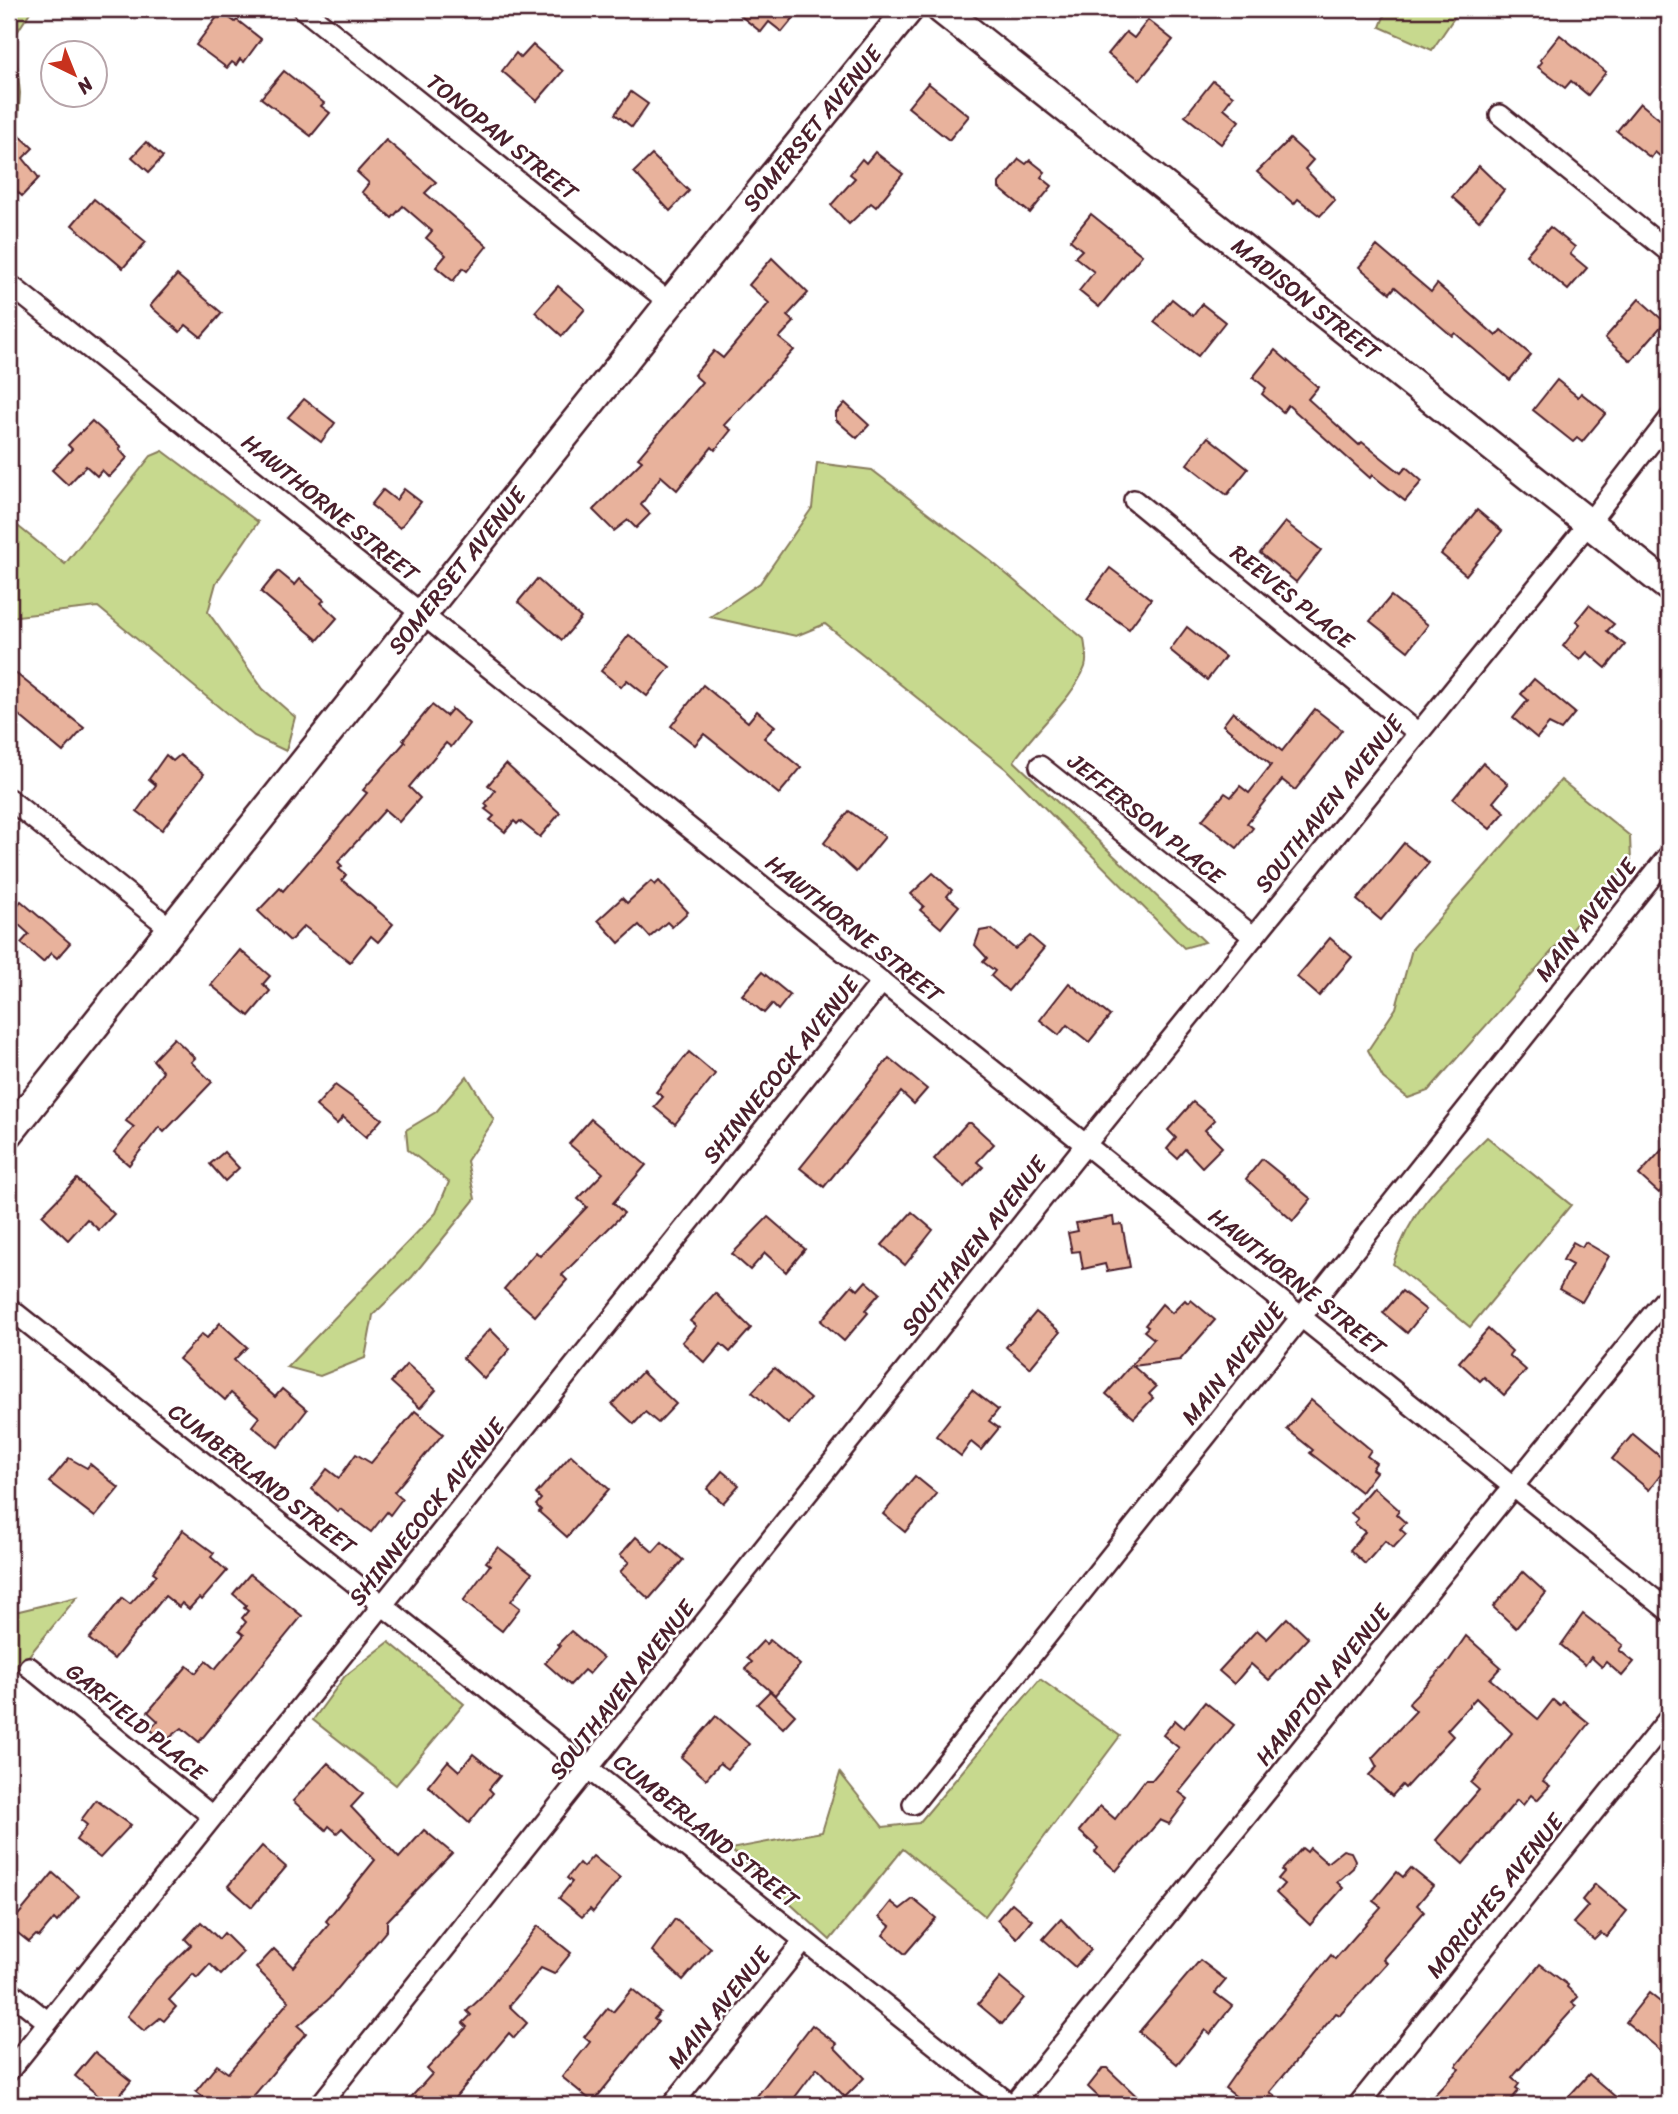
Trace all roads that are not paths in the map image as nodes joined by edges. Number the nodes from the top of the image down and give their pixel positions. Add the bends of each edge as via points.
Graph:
1 (303, 9) edge
2 (909, 9) edge
3 (941, 9) edge
4 (1500, 115) dead end
5 (1669, 252) edge
6 (9, 284) edge
7 (670, 303) junction
8 (1669, 419) edge
9 (1134, 500) dead end
10 (1588, 524) junction
11 (1669, 587) edge
12 (423, 614) junction
13 (1418, 733) junction
14 (1040, 766) dead end
15 (9, 799) edge
16 (1669, 855) edge
17 (170, 928) junction
18 (1254, 937) junction
19 (881, 983) junction
20 (9, 1133) edge
21 (1086, 1144) junction
22 (1669, 1294) edge
23 (9, 1308) edge
24 (1302, 1317) junction
25 (1515, 1487) junction
26 (383, 1606) junction
27 (1669, 1611) edge
28 (29, 1667) dead end
29 (1669, 1718) edge
30 (590, 1770) junction
31 (913, 1804) dead end
32 (212, 1816) junction
33 (804, 1941) junction
34 (9, 1991) edge
35 (48, 2022) junction
36 (9, 2071) edge
37 (320, 2105) edge
38 (672, 2105) edge
39 (1012, 2105) edge
40 (1358, 2105) edge

1 - 7 street, TONOPAN STREET
2 - 7 street, SOMERSET AVENUE
3 - 10 street, MADISON STREET
4 - 5 street
6 - 12 street, HAWTHORNE STREET
7 - 12 street, SOMERSET AVENUE
8 - 10 street, SOUTHAVEN AVENUE
9 - 13 street, REEVES PLACE
10 - 11 street, MADISON STREET
10 - 13 street, SOUTHAVEN AVENUE
12 - 17 street, SOMERSET AVENUE
12 - 19 street, HAWTHORNE STREET
13 - 18 street, SOUTHAVEN AVENUE
14 - 18 street, JEFFERSON PLACE
15 - 17 street
16 - 24 street, MAIN AVENUE
17 - 20 street, SOMERSET AVENUE
18 - 21 street, SOUTHAVEN AVENUE
19 - 21 street, HAWTHORNE STREET
19 - 26 street, SHINNECOCK AVENUE
21 - 24 street, HAWTHORNE STREET
21 - 30 street, SOUTHAVEN AVENUE
22 - 25 street, HAMPTON AVENUE
23 - 26 street, CUMBERLAND STREET
24 - 25 street, HAWTHORNE STREET
24 - 31 street, MAIN AVENUE
25 - 27 street, HAWTHORNE STREET
25 - 39 street, HAMPTON AVENUE
26 - 30 street, CUMBERLAND STREET
26 - 32 street, SHINNECOCK AVENUE
28 - 32 street, GARFIELD PLACE
29 - 40 street, MORICHES AVENUE
30 - 33 street, CUMBERLAND STREET
30 - 37 street, SOUTHAVEN AVENUE
32 - 35 street, SHINNECOCK AVENUE
33 - 38 street, MAIN AVENUE
33 - 39 street, CUMBERLAND STREET
34 - 35 street
35 - 36 street, SHINNECOCK AVENUE

